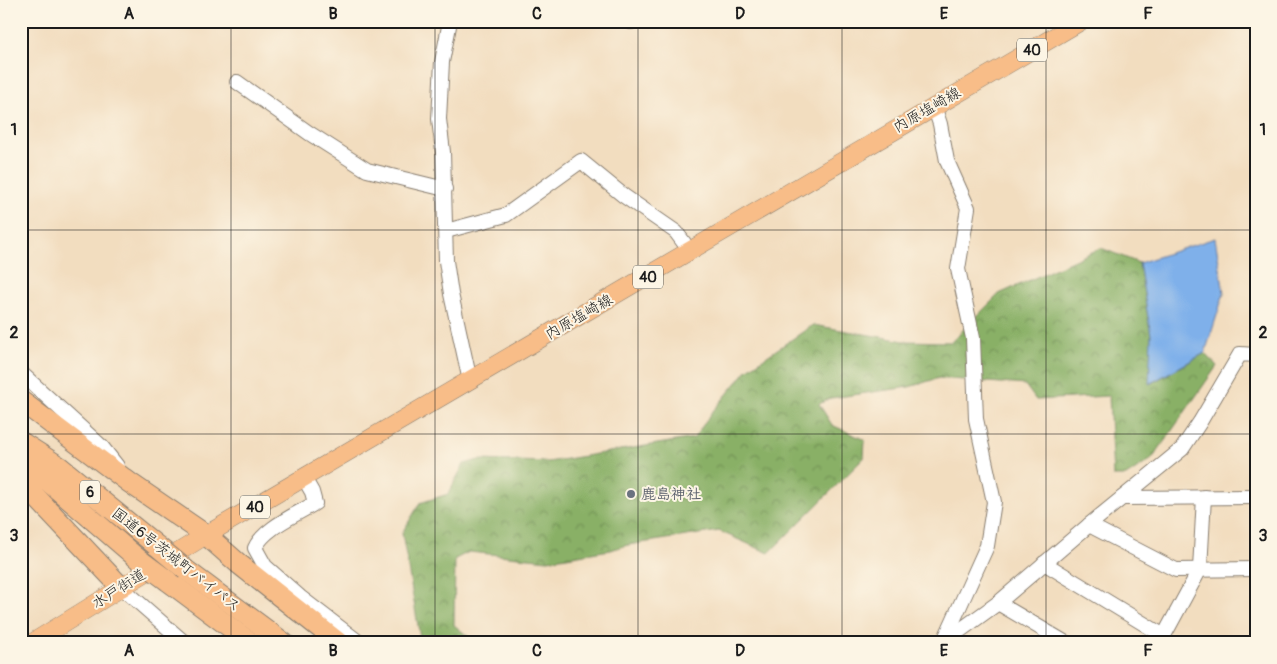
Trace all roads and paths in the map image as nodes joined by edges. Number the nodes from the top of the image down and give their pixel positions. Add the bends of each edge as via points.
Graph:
1 (450, 21) edge
2 (1076, 23) edge
3 (237, 82) dead end
4 (934, 106) junction
5 (445, 189) junction
6 (446, 231) junction
7 (690, 252) junction
8 (1256, 355) edge
9 (21, 373) edge
10 (470, 381) junction
11 (21, 401) edge
12 (21, 442) edge
13 (21, 458) edge
14 (304, 478) junction
15 (21, 481) edge
16 (130, 482) junction
17 (21, 497) edge
18 (1204, 497) junction
19 (1122, 498) junction
20 (1256, 498) edge
21 (50, 510) junction
22 (1089, 524) junction
23 (206, 535) junction
24 (1044, 563) junction
25 (1200, 569) junction
26 (1256, 569) edge
27 (122, 587) junction
28 (998, 604) junction
29 (1162, 639) edge
30 (32, 643) edge
31 (185, 643) edge
32 (251, 643) edge
33 (284, 643) edge
34 (339, 643) edge
35 (360, 643) edge
36 (943, 643) edge
37 (1066, 643) edge

1 - 5 street via 442,62 439,119
2 - 4 main road, 内原塩崎線 / 40
3 - 5 street via 368,170
4 - 7 main road, 内原塩崎線 / 40
4 - 36 street via 947,161 968,208 958,269 972,338 976,419 994,502 987,546
5 - 6 street
6 - 7 street via 506,215 581,161 676,232
6 - 10 street via 451,294
7 - 10 main road, 内原塩崎線 / 40
8 - 19 street via 1240,354 1182,449
9 - 16 street via 102,447
10 - 14 main road, 内原塩崎線 / 40
11 - 16 highway
12 - 33 highway, 国道6号茨城町バイパス / 6, bridge via 60,467 186,570
13 - 32 highway, 国道6号茨城町バイパス / 6, bridge via 136,558
14 - 23 main road, 内原塩崎線 / 40
14 - 35 street via 315,503 268,532 259,539 255,548 265,566
15 - 21 highway
16 - 23 highway
17 - 21 street
18 - 19 street
18 - 20 street
18 - 25 street
19 - 22 street
21 - 27 highway
22 - 24 street
22 - 25 street via 1176,570
23 - 27 main road, 水戸街道 / 40
23 - 34 highway
24 - 28 street
24 - 29 street
25 - 26 street
25 - 29 street
27 - 30 main road, 水戸街道 / 40
27 - 31 street
28 - 36 street
28 - 37 street

